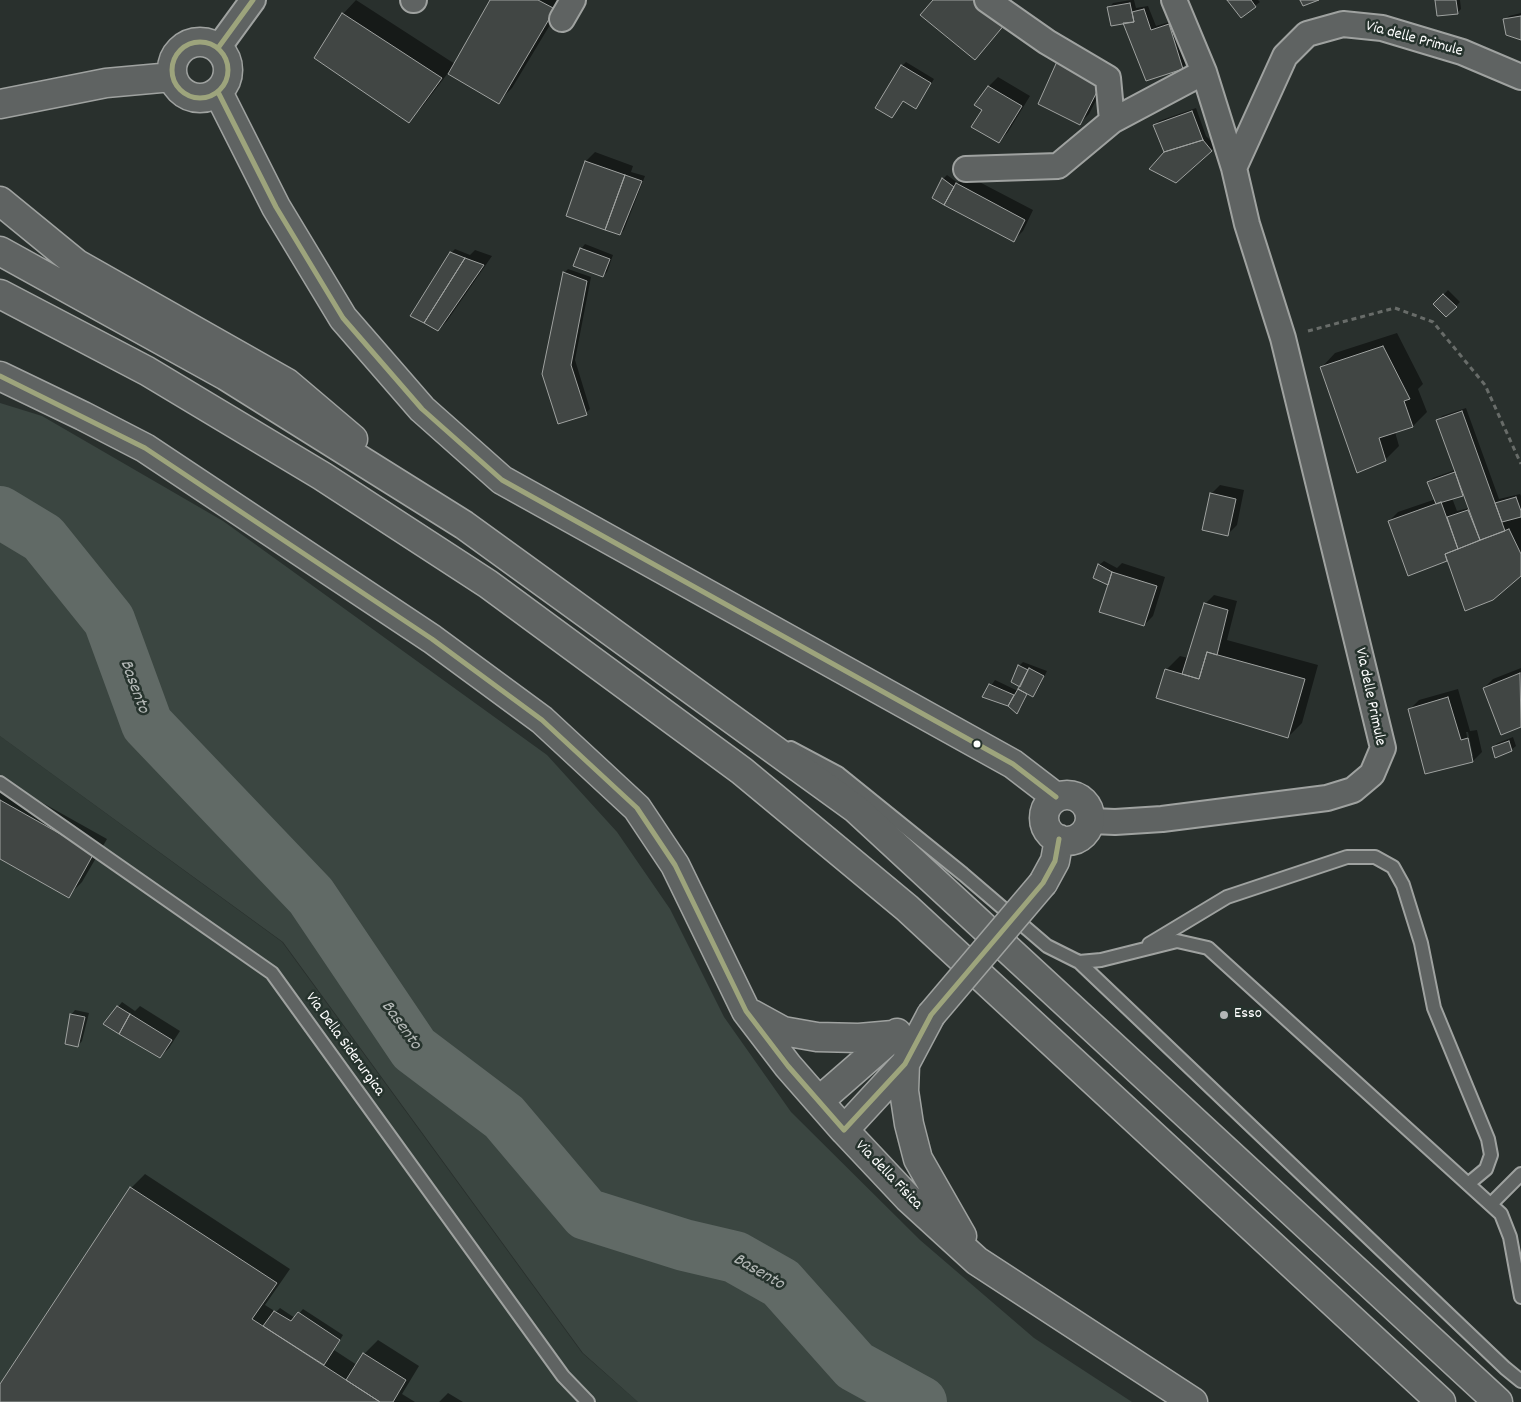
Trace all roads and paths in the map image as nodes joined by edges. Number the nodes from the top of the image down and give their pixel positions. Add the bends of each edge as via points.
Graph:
1 (253, 0) edge
2 (988, 0) edge
3 (1174, 0) edge
4 (218, 48) junction
5 (1204, 72) junction
6 (172, 77) junction
7 (1521, 77) edge
8 (218, 92) junction
9 (0, 104) edge
10 (1112, 121) junction
11 (1234, 168) junction
12 (966, 169) dead end
13 (0, 201) edge
14 (0, 251) edge
15 (0, 294) edge
16 (1283, 338) junction
17 (0, 376) edge
18 (1521, 464) edge
19 (425, 500) junction
20 (714, 706) junction
21 (0, 783) edge
22 (1056, 798) junction
23 (1091, 821) junction
24 (1059, 839) junction
25 (1135, 952) junction
26 (1079, 962) junction
27 (746, 1011) junction
28 (931, 1015) junction
29 (893, 1035) junction
30 (905, 1064) junction
31 (819, 1101) junction
32 (844, 1130) junction
33 (1521, 1174) edge
34 (1468, 1184) junction
35 (1490, 1204) junction
36 (976, 1261) junction
37 (1521, 1297) edge
38 (1521, 1381) edge
39 (588, 1402) edge
40 (1193, 1402) edge
41 (1441, 1402) edge
42 (1498, 1402) edge

1 - 4 street
2 - 10 street via 1047,42 1108,78
3 - 5 street, Via delle Primule
4 - 6 main road via 201,42 184,46 173,60
4 - 8 main road via 228,66 226,80
5 - 10 street
5 - 11 street, Via delle Primule
6 - 8 main road via 176,86 191,97 210,97
6 - 9 main road via 106,83
7 - 11 street, Via delle Primule via 1462,52 1382,28 1343,24 1307,34 1285,56
8 - 22 main road via 276,207 343,318 422,409 502,480 1013,764
10 - 12 street via 1058,166
11 - 16 street, Via delle Primule
13 - 19 main road via 77,264 287,383
14 - 19 main road via 226,376
15 - 41 main road via 147,370 322,476 488,584 742,771 908,908
16 - 18 path via 1395,308 1433,322 1486,385
16 - 23 street, Via delle Primule via 1382,748 1372,774 1353,790 1327,798 1162,819
17 - 27 main road, Via della Fisica via 145,448 432,639 542,720 637,808 675,865
19 - 20 main road
20 - 26 lane via 838,773 1047,946
20 - 42 main road via 856,809
21 - 39 lane, Via Della Siderurgica via 272,973 563,1376
22 - 23 main road via 1065,794 1076,796 1090,811
22 - 24 main road via 1048,804 1044,814 1050,834
23 - 24 main road via 1079,838
24 - 28 main road, bridge via 1055,861 1043,883
25 - 26 lane
25 - 34 lane via 1177,941 1208,948
25 - 34 lane via 1226,897 1286,876 1347,857 1375,857 1393,867 1403,885 1421,943 1434,1008 1488,1139 1491,1155 1486,1169
26 - 38 lane
27 - 29 main road via 783,1031 817,1037
27 - 31 main road, Via della Fisica
28 - 29 main road
28 - 30 main road
29 - 31 main road
30 - 32 main road
30 - 36 main road via 904,1090 918,1159
31 - 32 main road, Via della Fisica
32 - 36 main road, Via della Fisica via 908,1198
33 - 35 lane
34 - 35 lane
35 - 37 lane via 1501,1214 1510,1237
36 - 40 main road, Via della Fisica

